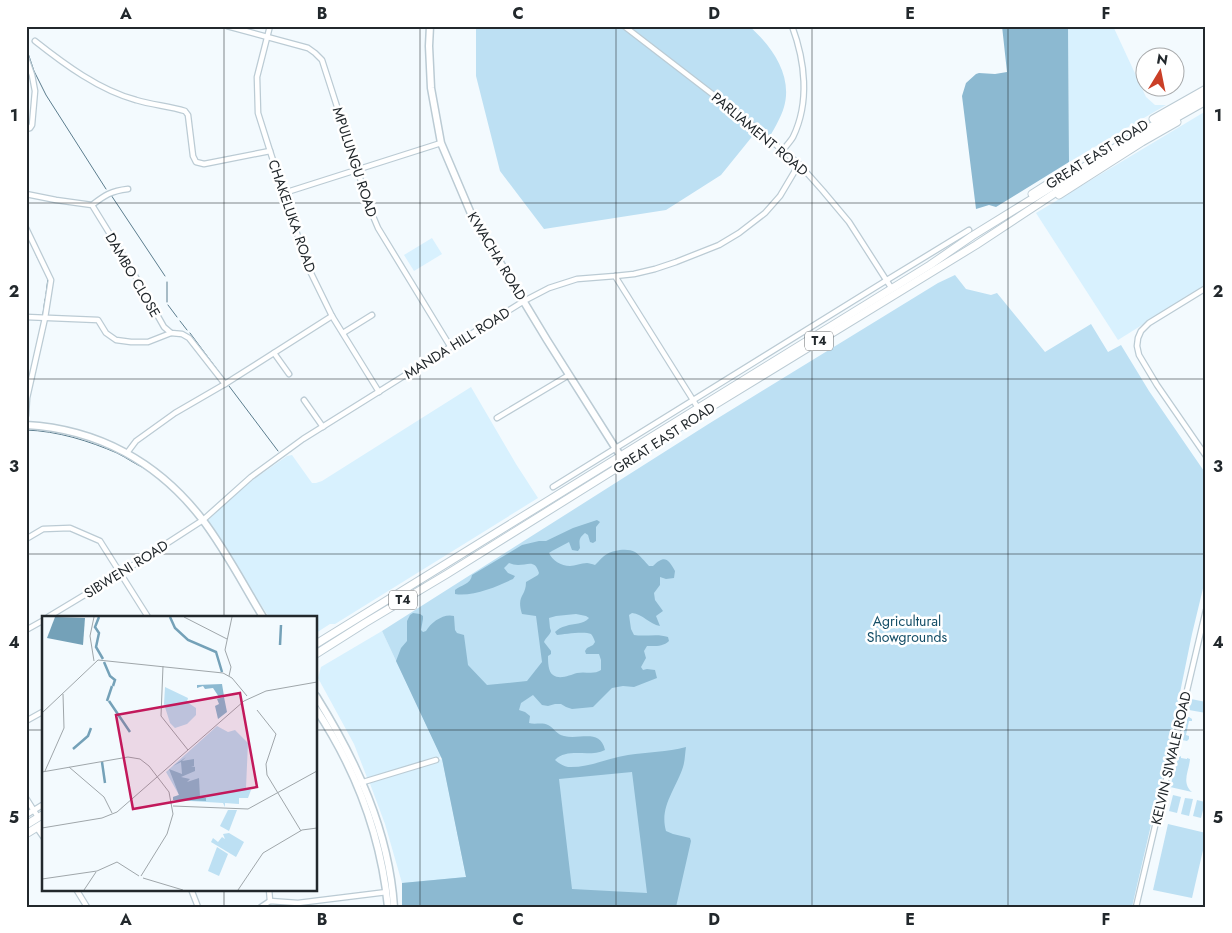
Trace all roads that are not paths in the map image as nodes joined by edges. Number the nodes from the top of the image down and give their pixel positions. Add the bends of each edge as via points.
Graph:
1 (227, 26) edge
2 (270, 26) edge
3 (430, 26) edge
4 (624, 26) edge
5 (792, 26) edge
6 (266, 38) junction
7 (35, 41) dead end
8 (26, 58) edge
9 (27, 64) edge
10 (1206, 89) edge
11 (1206, 95) edge
12 (1206, 101) edge
13 (1206, 106) edge
14 (26, 129) edge
15 (441, 143) junction
16 (784, 150) junction
17 (270, 151) junction
18 (800, 164) junction
19 (357, 169) junction
20 (128, 189) dead end
21 (284, 193) junction
22 (26, 194) edge
23 (92, 206) junction
24 (1011, 222) junction
25 (992, 224) junction
26 (26, 228) edge
27 (969, 230) dead end
28 (614, 276) junction
29 (887, 280) junction
30 (892, 288) junction
31 (1206, 288) edge
32 (524, 301) junction
33 (372, 315) dead end
34 (332, 316) junction
35 (26, 317) edge
36 (46, 318) junction
37 (171, 333) junction
38 (343, 333) junction
39 (450, 346) junction
40 (274, 353) junction
41 (289, 374) dead end
42 (569, 375) junction
43 (225, 384) junction
44 (379, 392) junction
45 (304, 400) dead end
46 (693, 400) junction
47 (698, 408) junction
48 (26, 416) edge
49 (497, 418) dead end
50 (26, 425) edge
51 (323, 426) junction
52 (616, 448) junction
53 (127, 453) junction
54 (621, 456) junction
55 (1206, 456) edge
56 (625, 463) junction
57 (553, 487) dead end
58 (203, 520) junction
59 (26, 539) edge
60 (121, 573) junction
61 (1206, 610) edge
62 (50, 616) edge
63 (147, 616) edge
64 (262, 616) edge
65 (42, 621) edge
66 (26, 630) edge
67 (318, 643) edge
68 (318, 653) edge
69 (318, 699) edge
70 (318, 711) edge
71 (42, 712) edge
72 (26, 721) edge
73 (436, 760) dead end
74 (359, 783) junction
75 (26, 798) edge
76 (39, 814) edge
77 (26, 816) edge
78 (26, 825) edge
79 (40, 825) edge
80 (26, 834) edge
81 (77, 890) edge
82 (191, 890) edge
83 (269, 890) edge
84 (390, 891) junction
85 (270, 901) junction
86 (87, 907) edge
87 (198, 907) edge
88 (261, 907) edge
89 (388, 907) edge
90 (394, 907) edge
91 (1136, 907) edge

1 - 6 street, MPULUNGU ROAD
2 - 6 street, CHAKELUKA ROAD
3 - 15 main road, KWACHA ROAD via 431,88
4 - 16 street, PARLIAMENT ROAD
5 - 16 street via 803,65 803,101 799,120
6 - 17 street, CHAKELUKA ROAD via 257,78 257,102
6 - 19 street, MPULUNGU ROAD via 308,48 322,60
7 - 17 street via 109,91 185,111 196,162 204,164
8 - 9 street
9 - 14 street via 34,91 32,125
10 - 25 main road, GREAT EAST ROAD / T4 via 1042,187
11 - 25 main road, GREAT EAST ROAD / T4 via 1141,131
12 - 24 main road, GREAT EAST ROAD / T4 via 1128,145
13 - 24 main road, GREAT EAST ROAD / T4
15 - 19 street
15 - 32 main road, KWACHA ROAD via 472,216
16 - 18 street, PARLIAMENT ROAD
17 - 21 street, CHAKELUKA ROAD
18 - 28 street, MANDA HILL ROAD via 780,196 739,234 676,262
18 - 29 street, PARLIAMENT ROAD via 849,222
19 - 21 street
19 - 39 street, MPULUNGU ROAD via 378,228
20 - 23 street via 114,191
21 - 34 street, CHAKELUKA ROAD via 308,267
22 - 23 street
23 - 37 street, DAMBO CLOSE via 164,327
24 - 56 main road, GREAT EAST ROAD / T4
25 - 30 main road, GREAT EAST ROAD / T4
26 - 36 street via 51,280
27 - 29 street
28 - 32 street, MANDA HILL ROAD via 577,279
28 - 46 street
29 - 30 street, PARLIAMENT ROAD
29 - 46 street
30 - 47 main road, GREAT EAST ROAD / T4
31 - 55 street via 1149,323 1141,331 1137,346 1139,355
32 - 39 street, MANDA HILL ROAD
32 - 42 main road, KWACHA ROAD
33 - 38 street
34 - 38 street, CHAKELUKA ROAD
34 - 40 street
35 - 36 street
36 - 37 street via 98,320 106,333 116,340 131,342 148,342
36 - 48 street via 27,398
37 - 43 street via 190,338
38 - 44 street, CHAKELUKA ROAD
39 - 44 street, MANDA HILL ROAD
40 - 41 street
40 - 43 street
42 - 49 street
42 - 52 main road, KWACHA ROAD
43 - 53 street via 175,413 136,441
44 - 51 street, MANDA HILL ROAD
45 - 51 street
46 - 47 street
46 - 52 street
47 - 54 main road, GREAT EAST ROAD / T4
50 - 53 main road via 76,433
51 - 58 street, MANDA HILL ROAD via 251,477
52 - 54 main road, KWACHA ROAD
52 - 57 street
53 - 58 main road via 173,486
54 - 56 main road, KWACHA ROAD
54 - 67 main road, GREAT EAST ROAD / T4
56 - 68 main road, GREAT EAST ROAD / T4
58 - 60 street, SIBWENI ROAD
58 - 64 main road
59 - 60 street via 43,529 70,528 100,541
60 - 62 street, SIBWENI ROAD
60 - 63 street
61 - 91 street, KELVIN SIWALE ROAD
65 - 66 street
69 - 74 main road via 347,748
70 - 74 main road
71 - 72 street
73 - 74 street
74 - 84 main road via 378,826
75 - 76 street
76 - 77 street
76 - 78 main road
79 - 80 main road
81 - 86 street
82 - 87 street
83 - 85 street
84 - 85 street via 298,903
84 - 89 main road
84 - 90 main road
85 - 88 street

